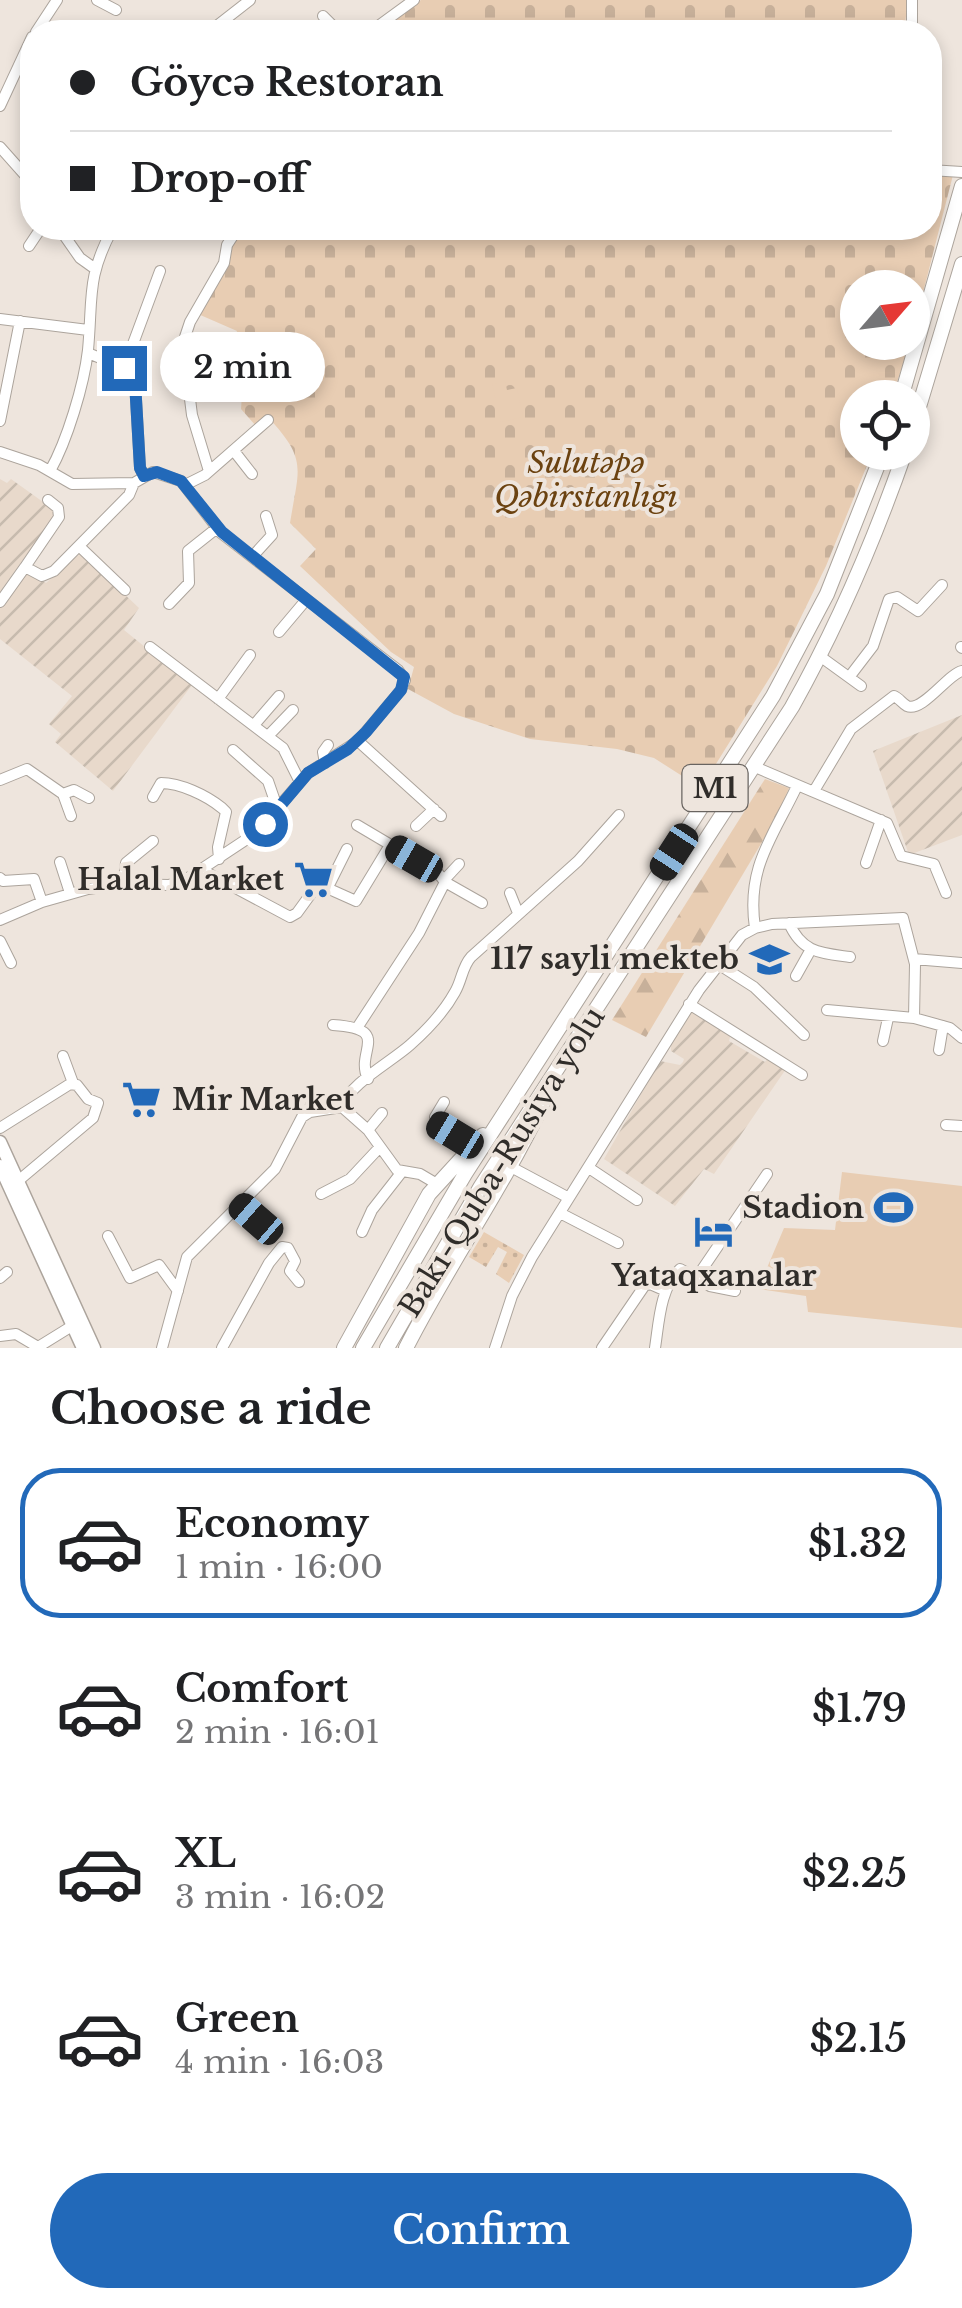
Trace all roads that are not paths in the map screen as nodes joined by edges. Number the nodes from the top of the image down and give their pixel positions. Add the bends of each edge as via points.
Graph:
1 (97, 0) edge
2 (250, 0) edge
3 (414, 0) edge
4 (116, 10) dead end
5 (323, 16) dead end
6 (225, 20) edge
7 (327, 20) edge
8 (386, 20) edge
9 (19, 61) edge
10 (0, 108) edge
11 (14, 111) dead end
12 (0, 147) edge
13 (20, 170) edge
14 (962, 186) edge
15 (33, 240) edge
16 (68, 240) edge
17 (107, 240) edge
18 (230, 240) edge
19 (29, 246) dead end
20 (962, 264) edge
21 (94, 268) junction
22 (160, 271) dead end
23 (959, 286) edge
24 (0, 319) edge
25 (20, 321) junction
26 (88, 330) junction
27 (88, 353) junction
28 (124, 368) junction
29 (206, 372) dead end
30 (182, 373) junction
31 (906, 380) edge
32 (928, 380) edge
33 (0, 420) edge
34 (268, 420) dead end
35 (234, 451) junction
36 (0, 452) edge
37 (876, 470) edge
38 (898, 470) edge
39 (50, 471) junction
40 (209, 472) junction
41 (252, 474) dead end
42 (139, 480) junction
43 (185, 485) junction
44 (48, 500) dead end
45 (266, 516) dead end
46 (217, 528) junction
47 (80, 547) junction
48 (252, 557) junction
49 (25, 567) junction
50 (942, 585) dead end
51 (125, 590) dead end
52 (306, 600) junction
53 (0, 602) edge
54 (169, 604) dead end
55 (279, 632) dead end
56 (150, 648) dead end
57 (250, 654) dead end
58 (820, 657) junction
59 (962, 672) edge
60 (850, 676) junction
61 (861, 686) dead end
62 (279, 696) dead end
63 (218, 699) junction
64 (293, 710) dead end
65 (254, 725) junction
66 (268, 736) junction
67 (358, 741) junction
68 (328, 745) dead end
69 (233, 750) dead end
70 (325, 763) junction
71 (755, 767) junction
72 (0, 780) edge
73 (300, 782) junction
74 (797, 786) junction
75 (814, 792) junction
76 (63, 794) junction
77 (153, 797) dead end
78 (88, 798) dead end
79 (278, 810) junction
80 (70, 816) dead end
81 (619, 816) dead end
82 (882, 820) junction
83 (356, 824) dead end
84 (416, 826) dead end
85 (153, 841) dead end
86 (390, 845) junction
87 (347, 849) dead end
88 (219, 859) junction
89 (60, 862) dead end
90 (866, 863) dead end
91 (459, 864) dead end
92 (202, 870) junction
93 (0, 878) edge
94 (445, 881) junction
95 (123, 884) junction
96 (328, 887) junction
97 (70, 893) junction
98 (946, 893) dead end
99 (510, 894) dead end
100 (42, 902) junction
101 (482, 903) dead end
102 (518, 914) junction
103 (0, 920) edge
104 (789, 924) junction
105 (755, 928) junction
106 (0, 941) edge
107 (810, 951) junction
108 (850, 957) dead end
109 (914, 959) junction
110 (11, 963) dead end
111 (962, 963) edge
112 (718, 964) junction
113 (796, 976) dead end
114 (689, 1004) junction
115 (827, 1010) dead end
116 (888, 1018) junction
117 (914, 1018) junction
118 (333, 1025) dead end
119 (943, 1026) junction
120 (358, 1028) junction
121 (804, 1035) dead end
122 (962, 1038) edge
123 (884, 1041) dead end
124 (939, 1050) dead end
125 (567, 1054) junction
126 (63, 1056) dead end
127 (802, 1075) dead end
128 (368, 1079) junction
129 (74, 1083) junction
130 (312, 1096) dead end
131 (444, 1102) dead end
132 (511, 1105) junction
133 (342, 1107) junction
134 (310, 1112) junction
135 (382, 1112) dead end
136 (946, 1126) dead end
137 (962, 1126) edge
138 (0, 1128) edge
139 (368, 1130) junction
140 (0, 1142) edge
141 (472, 1146) junction
142 (379, 1148) junction
143 (0, 1166) edge
144 (512, 1168) junction
145 (590, 1168) junction
146 (401, 1172) junction
147 (767, 1174) dead end
148 (18, 1182) junction
149 (437, 1184) junction
150 (321, 1194) dead end
151 (570, 1198) junction
152 (637, 1200) dead end
153 (240, 1205) junction
154 (560, 1213) junction
155 (256, 1219) dead end
156 (362, 1232) dead end
157 (108, 1236) dead end
158 (618, 1243) dead end
159 (179, 1246) dead end
160 (187, 1256) junction
161 (696, 1276) junction
162 (300, 1282) dead end
163 (178, 1290) junction
164 (666, 1291) junction
165 (734, 1291) dead end
166 (72, 1326) junction
167 (0, 1336) edge
168 (83, 1348) edge
169 (94, 1348) edge
170 (162, 1348) edge
171 (222, 1348) edge
172 (344, 1348) edge
173 (362, 1348) edge
174 (388, 1348) edge
175 (406, 1348) edge
176 (494, 1348) edge
177 (602, 1348) edge
178 (655, 1348) edge

1 - 4 street
2 - 6 street
3 - 8 street
5 - 7 street
9 - 10 street
10 - 11 street
12 - 13 street
14 - 31 highway
15 - 19 street
16 - 21 street
17 - 21 street
18 - 30 street via 185,336 178,358
20 - 23 highway
21 - 26 street
22 - 28 street
23 - 32 highway
24 - 25 street
25 - 26 street
25 - 33 street
26 - 27 street
27 - 28 street
27 - 39 street
28 - 42 street via 135,382
29 - 30 street
30 - 40 street
34 - 35 street
35 - 40 street
35 - 41 street
36 - 39 street
37 - 132 highway, Bakı-Quba-Rusiya yolu / M1 via 827,594 772,696
38 - 58 highway, Bakı-Quba-Rusiya yolu / M1
39 - 42 street via 72,484
40 - 43 street
42 - 43 street via 157,472
42 - 47 street
43 - 46 street
44 - 49 street via 59,517
45 - 48 street via 272,535
46 - 48 street
46 - 54 street via 188,550 189,583
47 - 49 street via 48,574
47 - 51 street
48 - 52 street
49 - 53 street
50 - 60 street via 918,611 889,599 872,646
52 - 55 street
52 - 67 street via 405,680
56 - 63 street
57 - 63 street
58 - 60 street
58 - 71 highway, Bakı-Quba-Rusiya yolu / M1
59 - 75 street via 914,706 894,696 855,724
60 - 61 street
62 - 65 street
63 - 65 street
64 - 66 street
65 - 66 street
66 - 73 street via 287,754
67 - 70 street
67 - 84 street via 438,812
68 - 70 street
69 - 79 street via 268,781
70 - 73 street
71 - 74 street
71 - 125 highway, Bakı-Quba-Rusiya yolu / M1
72 - 76 street via 27,768
73 - 79 street
74 - 75 street
74 - 105 street via 754,875
75 - 82 street
76 - 78 street via 74,790
76 - 80 street
77 - 88 street via 166,782 222,808
79 - 88 street
81 - 102 street
82 - 90 street
82 - 98 street via 893,830 901,856 937,866
83 - 86 street
85 - 95 street via 126,863
86 - 94 street
86 - 96 street via 356,901
87 - 96 street
88 - 92 street
89 - 97 street
91 - 94 street
92 - 95 street via 169,885
92 - 96 street via 290,918 315,886
93 - 100 street via 34,879
94 - 101 street
94 - 120 street
95 - 97 street
97 - 100 street
99 - 102 street
100 - 103 street
102 - 128 street via 466,963 430,1026
104 - 105 street
104 - 107 street
104 - 109 street via 899,917
105 - 112 street
106 - 110 street
107 - 108 street
107 - 113 street
109 - 111 street
109 - 117 street
112 - 114 street
112 - 121 street
114 - 127 street
114 - 145 street
115 - 116 street
116 - 117 street
116 - 123 street
117 - 119 street
118 - 120 street
119 - 122 street
119 - 124 street
120 - 128 street via 370,1043
125 - 144 highway
125 - 174 highway, Bakı-Quba-Rusiya yolu / M1
126 - 129 street
128 - 133 street via 346,1095
129 - 138 street
129 - 148 street via 98,1102 97,1114
130 - 134 street
131 - 141 street via 437,1125
132 - 141 highway
132 - 173 highway, Bakı-Quba-Rusiya yolu / M1
133 - 134 street
133 - 139 street
134 - 153 street via 297,1123 275,1169
135 - 139 street
136 - 137 street
139 - 142 street
140 - 148 main road
141 - 149 highway
142 - 146 street
142 - 150 street via 350,1178
143 - 166 main road
144 - 151 street
144 - 175 highway
145 - 151 street
145 - 152 street
146 - 149 street
146 - 156 street
147 - 161 street
148 - 169 main road
149 - 172 highway
151 - 154 street
153 - 155 street
153 - 160 street
154 - 158 street
154 - 176 street via 520,1279
157 - 163 street via 130,1278 159,1265
159 - 160 street
160 - 163 street
161 - 164 street via 677,1270
161 - 165 street
162 - 171 street via 290,1271 294,1254 282,1247
163 - 170 street
164 - 177 street via 645,1285
164 - 178 street
166 - 167 street via 38,1347 16,1334
166 - 168 main road

